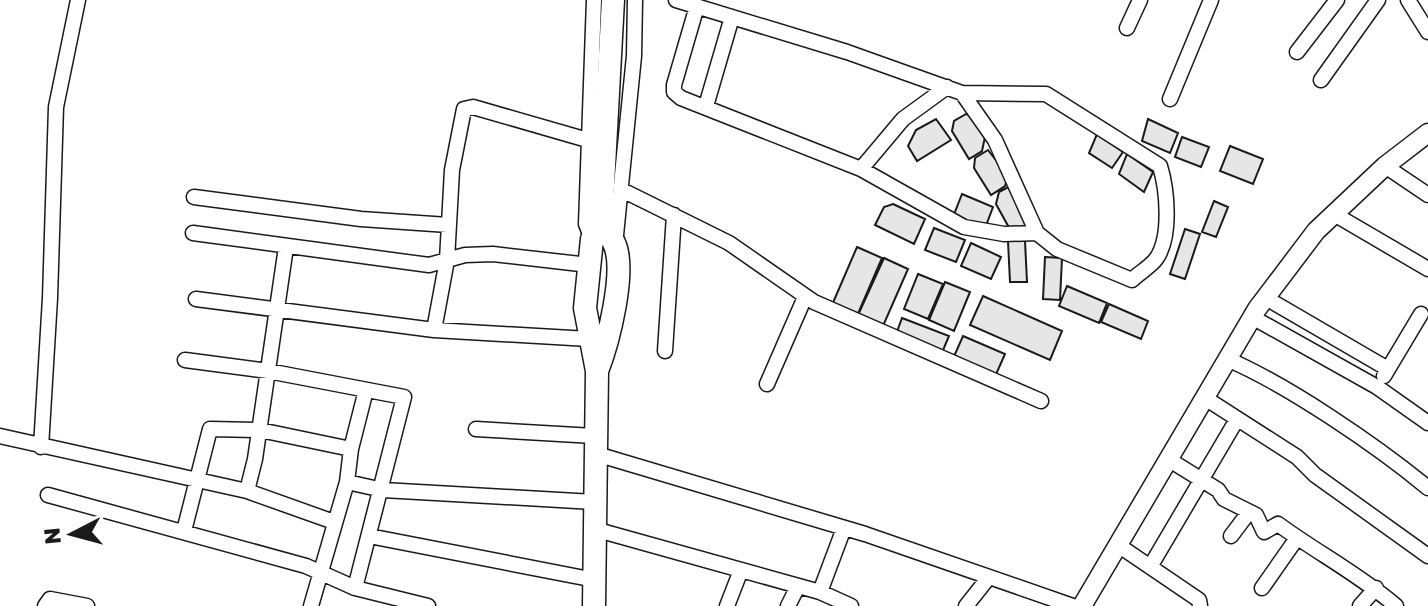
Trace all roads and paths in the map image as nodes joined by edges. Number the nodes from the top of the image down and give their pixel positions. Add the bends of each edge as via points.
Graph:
1 (78, 0) edge
2 (594, 0) edge
3 (613, 0) edge
4 (635, 0) edge
5 (676, 0) edge
6 (1140, 0) edge
7 (1211, 0) edge
8 (1337, 0) edge
9 (1378, 0) edge
10 (1414, 2) edge
11 (697, 6) junction
12 (732, 17) junction
13 (1127, 28) dead end
14 (1428, 32) edge
15 (1297, 52) dead end
16 (1321, 80) dead end
17 (947, 87) junction
18 (962, 93) junction
19 (1170, 99) dead end
20 (706, 106) junction
21 (1428, 133) edge
22 (591, 141) junction
23 (1385, 166) junction
24 (861, 169) junction
25 (622, 190) junction
26 (1428, 195) edge
27 (194, 197) dead end
28 (1334, 214) junction
29 (674, 215) junction
30 (448, 225) junction
31 (596, 230) junction
32 (193, 233) dead end
33 (1037, 233) junction
34 (615, 245) junction
35 (286, 247) junction
36 (447, 260) junction
37 (589, 265) junction
38 (1428, 269) edge
39 (586, 292) junction
40 (616, 292) junction
41 (805, 297) junction
42 (1266, 298) junction
43 (196, 299) dead end
44 (275, 310) junction
45 (1421, 314) dead end
46 (1252, 317) junction
47 (434, 330) junction
48 (589, 339) junction
49 (665, 351) dead end
50 (1227, 359) junction
51 (185, 360) dead end
52 (1388, 369) junction
53 (268, 371) junction
54 (597, 371) junction
55 (767, 384) dead end
56 (1377, 387) junction
57 (366, 390) junction
58 (1205, 398) junction
59 (1041, 401) dead end
60 (1236, 421) junction
61 (1428, 423) edge
62 (476, 429) dead end
63 (260, 430) junction
64 (0, 436) edge
65 (593, 445) junction
66 (41, 447) junction
67 (351, 449) junction
68 (1168, 459) junction
69 (1200, 479) junction
70 (197, 481) junction
71 (347, 482) junction
72 (1428, 488) edge
73 (383, 490) junction
74 (247, 491) junction
75 (48, 495) dead end
76 (594, 502) junction
77 (1249, 512) junction
78 (334, 522) junction
79 (844, 528) junction
80 (594, 529) junction
81 (184, 531) junction
82 (369, 536) junction
83 (1231, 536) dead end
84 (1297, 538) junction
85 (1118, 545) junction
86 (1428, 556) edge
87 (1150, 567) junction
88 (741, 570) junction
89 (320, 574) junction
90 (989, 577) junction
91 (595, 580) junction
92 (798, 586) junction
93 (355, 588) junction
94 (1262, 588) dead end
95 (1376, 588) junction
96 (820, 592) junction
97 (45, 606) edge
98 (87, 606) edge
99 (311, 606) edge
100 (428, 606) edge
101 (594, 606) edge
102 (727, 606) edge
103 (788, 606) edge
104 (851, 606) edge
105 (966, 606) edge
106 (1073, 606) edge
107 (1082, 606) edge
108 (1200, 606) edge
109 (1360, 606) edge
110 (1396, 606) edge

1 - 66 street via 56,107
2 - 22 street
3 - 31 highway
4 - 25 street
5 - 11 street
6 - 13 street
7 - 19 street
8 - 15 street
9 - 16 street
10 - 14 street
11 - 12 street
11 - 20 street via 674,92
12 - 17 street
12 - 20 street
17 - 18 street
17 - 24 street via 903,119
18 - 33 street via 995,140
18 - 33 street via 1046,94 1160,166 1167,188 1163,240 1157,258 1132,280 1057,249
20 - 24 street
21 - 23 main road
22 - 30 street via 473,107 464,109
22 - 31 street via 586,224
23 - 26 street
23 - 28 main road
24 - 33 street via 979,232
25 - 29 street
25 - 34 street
27 - 30 street
28 - 38 street
28 - 42 main road
29 - 41 street via 729,243
29 - 49 street
30 - 36 street
31 - 34 highway
31 - 37 highway
32 - 35 street
34 - 40 highway
35 - 36 street via 429,265
35 - 44 street
36 - 37 street via 493,254
36 - 47 street
37 - 39 highway
39 - 40 highway via 602,280
39 - 48 highway
40 - 54 highway
41 - 55 street
41 - 59 street
42 - 46 main road
42 - 52 street
43 - 44 street
44 - 47 street
44 - 53 street
45 - 52 street
46 - 50 main road
46 - 56 street
47 - 48 street
48 - 54 highway
50 - 58 main road
50 - 72 street via 1259,374
51 - 53 street
52 - 56 street
53 - 57 street
53 - 63 street
54 - 65 highway
56 - 61 street
57 - 67 street
57 - 73 street via 406,401
58 - 60 street
58 - 68 main road
60 - 69 street
60 - 86 street via 1297,457
62 - 65 street
63 - 67 street
63 - 70 street via 210,429
63 - 74 street
64 - 66 street
65 - 76 highway
65 - 79 street
66 - 70 street
67 - 71 street
68 - 69 street
68 - 85 main road
69 - 77 street
69 - 87 street
70 - 74 street
70 - 81 street
71 - 73 street
71 - 78 street
73 - 76 street
73 - 82 street
74 - 78 street
75 - 81 street
76 - 80 highway
77 - 83 street
77 - 84 street via 1258,517 1264,532 1278,524
78 - 89 street
79 - 90 street
79 - 96 street
80 - 88 street
80 - 91 highway
81 - 89 street
82 - 91 street
82 - 93 street
84 - 94 street
84 - 95 street
85 - 87 street
85 - 107 main road
87 - 108 street via 1199,600
88 - 92 street
88 - 102 street
89 - 93 street
89 - 99 street
90 - 105 street
90 - 106 street
91 - 101 highway
92 - 96 street
92 - 103 street
93 - 100 street
95 - 109 street
95 - 110 street
96 - 104 street
97 - 98 street via 50,599

